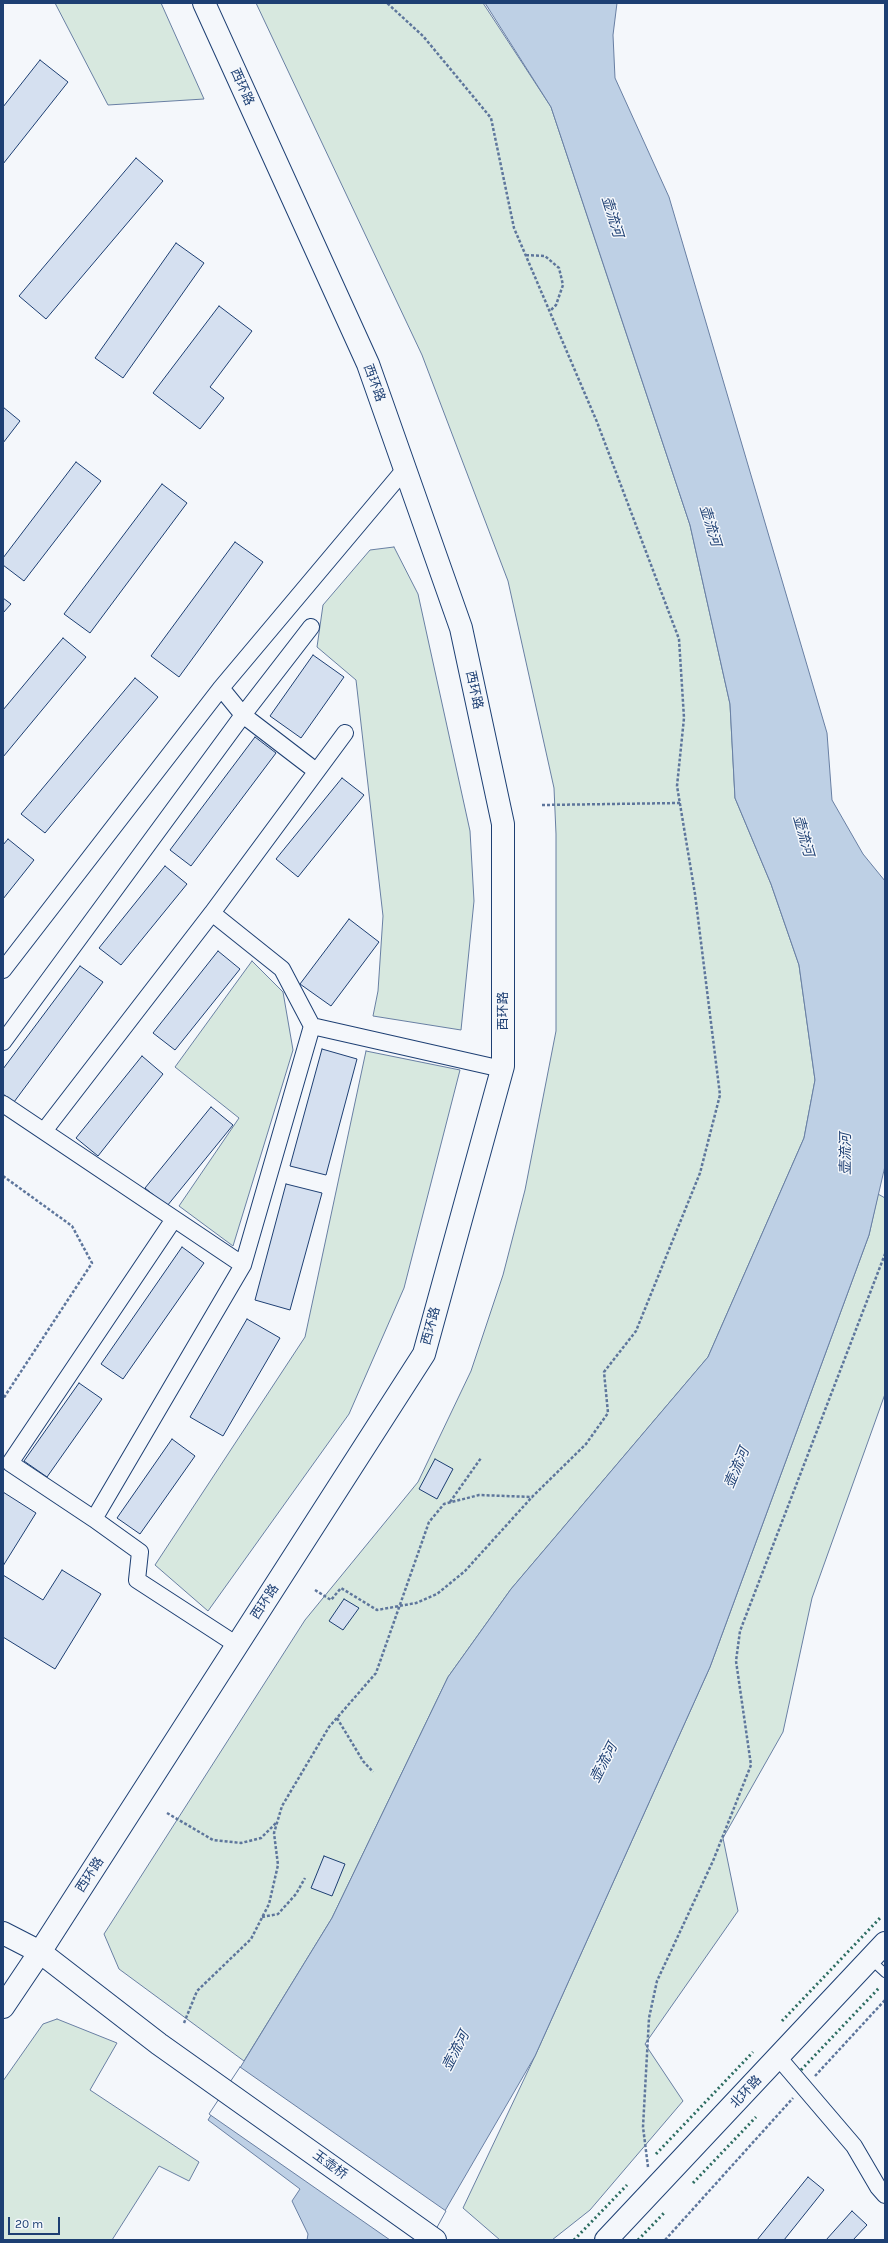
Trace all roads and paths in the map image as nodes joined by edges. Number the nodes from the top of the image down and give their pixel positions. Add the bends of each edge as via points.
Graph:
1 (204, 3) edge
2 (388, 3) edge
3 (526, 255) junction
4 (550, 311) junction
5 (405, 469) junction
6 (311, 627) dead end
7 (221, 688) junction
8 (243, 715) junction
9 (345, 733) dead end
10 (316, 771) junction
11 (680, 803) junction
12 (542, 805) dead end
13 (212, 913) junction
14 (3, 970) edge
15 (312, 1026) junction
16 (3, 1042) edge
17 (502, 1069) junction
18 (3, 1104) edge
19 (44, 1131) junction
20 (3, 1176) edge
21 (174, 1219) junction
22 (885, 1254) edge
23 (243, 1265) junction
24 (3, 1399) edge
25 (482, 1458) dead end
26 (532, 1497) junction
27 (450, 1502) junction
28 (94, 1519) junction
29 (315, 1590) dead end
30 (400, 1606) junction
31 (237, 1645) junction
32 (337, 1718) junction
33 (374, 1772) dead end
34 (167, 1813) dead end
35 (277, 1823) junction
36 (305, 1878) dead end
37 (262, 1917) junction
38 (3, 1933) edge
39 (885, 1944) edge
40 (40, 1952) junction
41 (878, 1966) edge
42 (885, 2000) edge
43 (3, 2007) edge
44 (184, 2023) dead end
45 (778, 2057) junction
46 (804, 2087) junction
47 (652, 2193) junction
48 (885, 2195) edge
49 (435, 2240) edge
50 (606, 2240) edge
51 (665, 2240) edge

1 - 5 main road, 西环路 via 368,364
2 - 3 path via 423,36 491,118 514,228
3 - 4 path
3 - 4 path via 545,256 559,268 563,285 556,305
4 - 11 path via 597,422 679,639 684,718 677,786
5 - 7 street
5 - 17 main road, 西环路 via 461,628 503,824
6 - 8 street
7 - 8 street
7 - 14 street
8 - 10 street
8 - 16 street
9 - 10 street
10 - 13 street
11 - 12 path
11 - 26 path via 695,894 720,1095 700,1173 636,1331 604,1372 608,1413 586,1444
13 - 15 street via 282,969
13 - 19 street
15 - 17 street
15 - 23 street
17 - 31 main road, 西环路 via 424,1354
18 - 19 street
19 - 21 street
20 - 24 path via 72,1226 92,1263
21 - 23 street
21 - 28 street via 10,1463
22 - 47 path via 740,1631 736,1661 751,1765 713,1861 657,1981 649,2018 643,2127
23 - 28 street
25 - 27 path
26 - 27 path via 479,1495
26 - 30 path via 459,1576 437,1594 416,1603
27 - 30 path via 444,1504 430,1522
28 - 31 street via 140,1552 137,1580
29 - 30 path via 331,1600 342,1588 377,1610
30 - 32 path via 376,1673
31 - 40 main road, 西环路
32 - 33 path via 363,1761
32 - 35 path via 329,1727 282,1806
34 - 35 path via 213,1840 241,1843 261,1838
35 - 37 path via 274,1833 278,1865
36 - 37 path via 296,1894 278,1914
37 - 44 path via 251,1939 197,1991
38 - 40 main road
39 - 41 main road, 北环路
40 - 43 main road, 西环路
40 - 49 main road, 玉壶桥 via 159,2044
41 - 45 main road, 北环路
42 - 46 path
45 - 46 street
45 - 47 main road, 北环路
46 - 48 street via 854,2146
46 - 51 path
47 - 50 main road, 北环路

